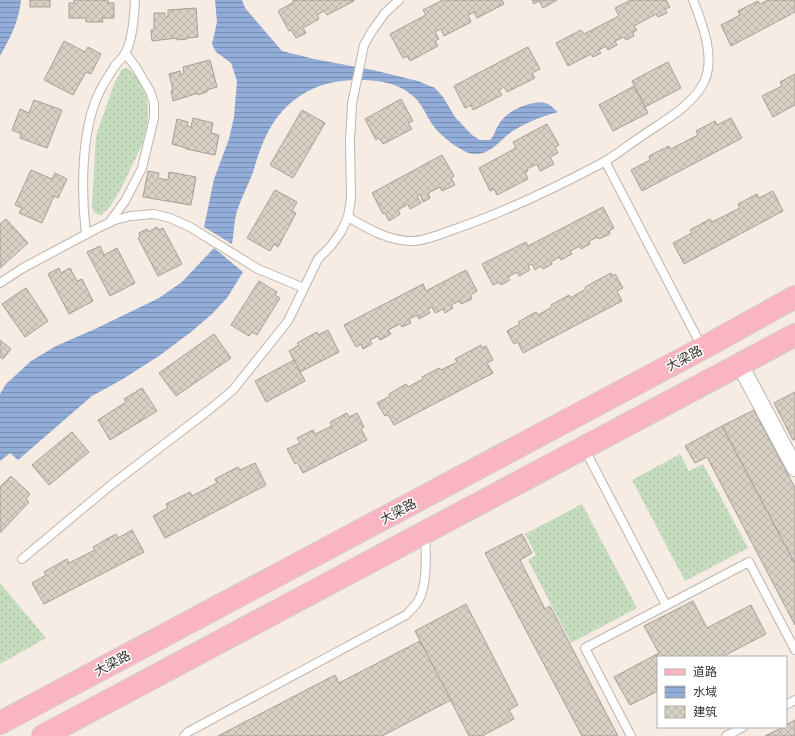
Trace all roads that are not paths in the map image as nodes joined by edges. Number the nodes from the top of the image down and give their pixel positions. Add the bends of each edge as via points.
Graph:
1 (135, 0) edge
2 (399, 0) edge
3 (693, 0) edge
4 (125, 53) junction
5 (605, 161) junction
6 (348, 217) junction
7 (109, 223) junction
8 (86, 234) junction
9 (0, 284) edge
10 (304, 288) junction
11 (795, 297) edge
12 (795, 335) edge
13 (703, 348) junction
14 (740, 365) junction
15 (584, 448) junction
16 (795, 468) edge
17 (424, 533) junction
18 (22, 559) dead end
19 (666, 605) junction
20 (795, 650) edge
21 (0, 723) edge
22 (741, 728) edge
23 (42, 736) edge
24 (184, 736) edge
25 (631, 736) edge
26 (726, 736) edge

1 - 4 lane via 134,24
2 - 6 lane via 385,13 364,46 352,104 351,199
3 - 5 lane via 704,26 708,52 705,81 684,106
4 - 7 lane via 136,66 150,91 154,103 154,118 142,168 125,201
4 - 8 lane via 105,81 93,107 85,146 83,200
5 - 6 lane via 525,201 473,223 415,241 397,239 371,231
5 - 13 lane
6 - 10 lane via 331,246 318,258
7 - 8 lane
7 - 10 lane via 144,214 170,218 190,227 258,269
8 - 9 lane via 23,268
10 - 18 lane via 288,321 233,390 111,485
11 - 13 main road, 大梁路
12 - 14 main road
13 - 21 main road, 大梁路
14 - 15 main road
14 - 16 street
15 - 17 main road
15 - 19 lane
17 - 23 main road
17 - 24 lane via 424,586 418,602 406,615
19 - 20 lane via 749,562
19 - 25 lane via 584,648
22 - 26 lane

